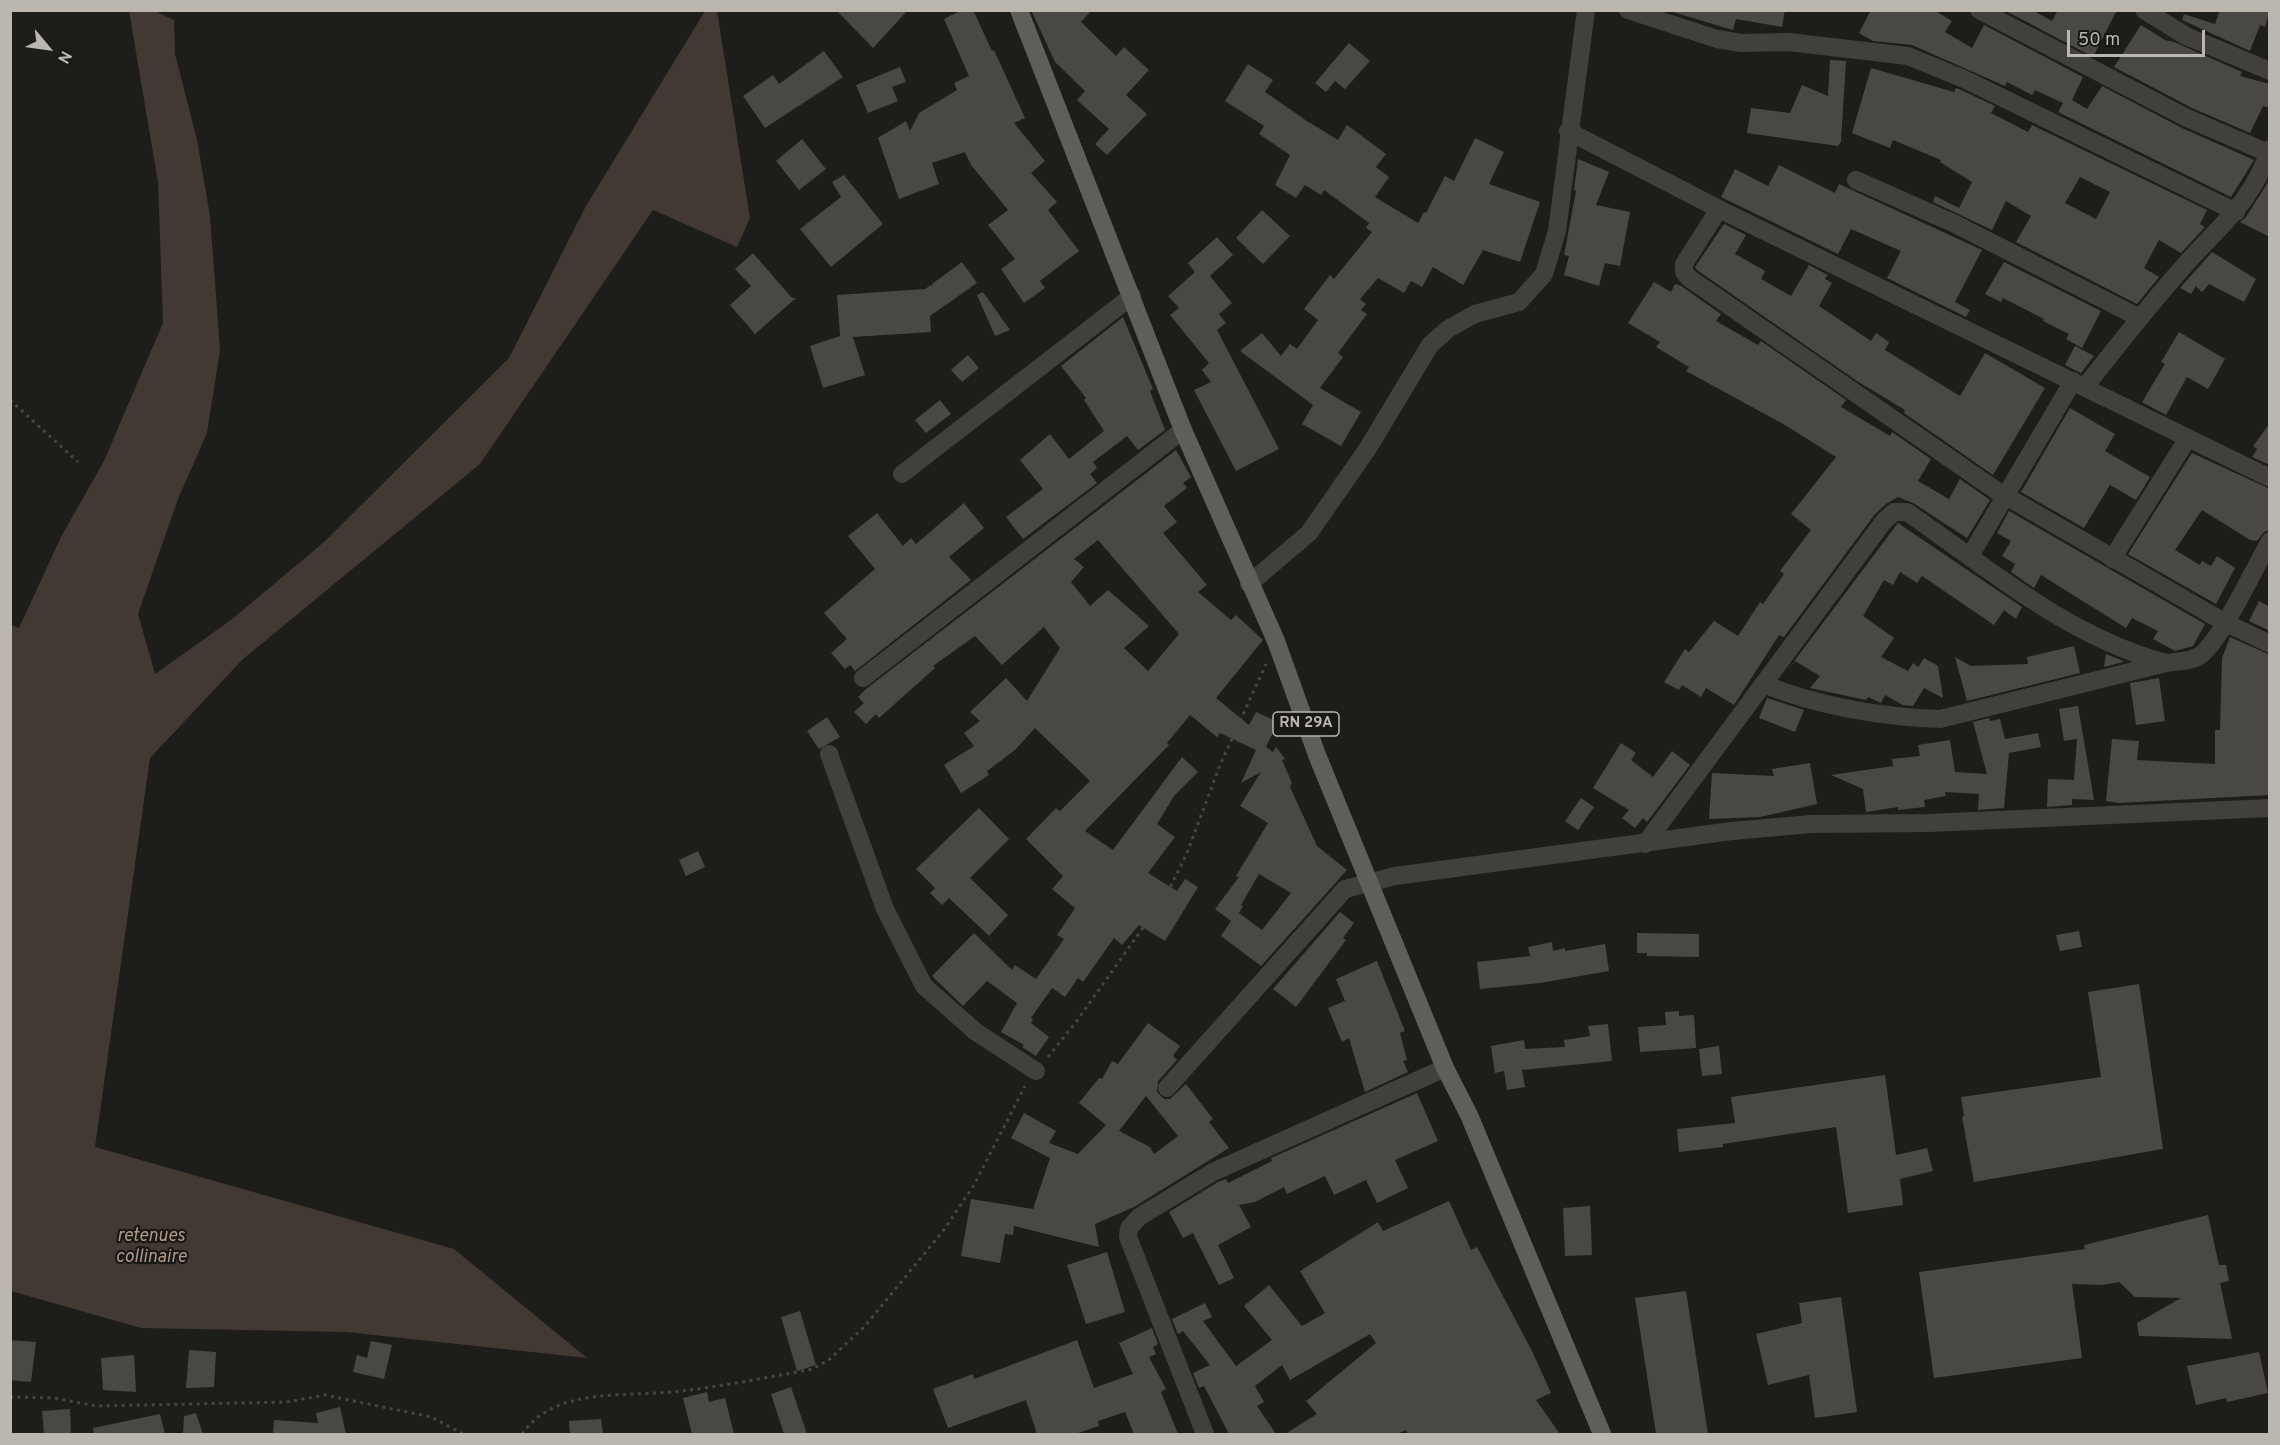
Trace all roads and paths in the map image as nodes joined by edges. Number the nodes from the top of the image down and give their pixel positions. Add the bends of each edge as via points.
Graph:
1 (1019, 10) edge
2 (1586, 10) edge
3 (1628, 10) edge
4 (1979, 10) edge
5 (2144, 10) edge
6 (2167, 17) edge
7 (2270, 71) edge
8 (1569, 131) junction
9 (2269, 151) edge
10 (1856, 180) dead end
11 (1719, 209) junction
12 (2236, 212) junction
13 (1132, 296) junction
14 (2140, 318) junction
15 (2079, 384) junction
16 (10, 400) edge
17 (1184, 430) junction
18 (2188, 438) junction
19 (78, 462) dead end
20 (902, 474) dead end
21 (2270, 478) edge
22 (2006, 496) junction
23 (2270, 541) edge
24 (1970, 556) junction
25 (2112, 558) junction
26 (1249, 584) junction
27 (2224, 622) junction
28 (1276, 641) junction
29 (2270, 644) edge
30 (2166, 663) junction
31 (863, 678) dead end
32 (1763, 684) junction
33 (829, 754) dead end
34 (2270, 808) edge
35 (1645, 844) junction
36 (1369, 882) junction
37 (1445, 1068) junction
38 (1036, 1071) junction
39 (1167, 1088) dead end
40 (10, 1397) edge
41 (463, 1434) edge
42 (522, 1434) edge
43 (1205, 1434) edge
44 (1602, 1434) edge

1 - 13 main road, RN 29A
2 - 8 street
3 - 12 street via 1741,43 1789,42 1908,57 1964,78
4 - 9 street via 2187,118
5 - 6 street
6 - 7 street via 2186,36
8 - 11 street
8 - 26 street via 1557,231 1544,274 1519,302 1475,314 1430,345 1368,448 1309,533
9 - 12 street via 2249,195
10 - 14 street via 1953,223
11 - 15 street
11 - 22 street via 1684,264 1689,278
12 - 14 street
13 - 17 main road, RN 29A
13 - 20 street
14 - 15 street
15 - 18 street
15 - 22 street
16 - 19 path
17 - 26 main road, RN 29A
17 - 31 street
18 - 21 street
18 - 25 street
22 - 24 street
22 - 25 street
23 - 27 street
24 - 30 street via 2050,612 2135,655
24 - 32 street via 1907,512 1894,512
25 - 27 street
26 - 28 main road, RN 29A
27 - 29 street
27 - 30 street via 2202,654 2191,660
28 - 36 main road, RN 29A
28 - 38 path via 1167,894 1076,1022
30 - 32 street via 1940,719 1837,705
32 - 35 street
33 - 38 street via 885,909 924,986 976,1032
34 - 35 street via 1929,823 1811,824
35 - 36 street
36 - 37 main road, RN 29A
36 - 39 street via 1345,889
37 - 43 street via 1213,1172 1139,1217 1129,1228 1128,1237
37 - 44 main road, RN 29A via 1469,1115
38 - 42 path via 1020,1094 974,1185 943,1231 865,1326 830,1359 813,1369 691,1390 580,1399 529,1424
40 - 41 path via 54,1398 96,1406 287,1402 325,1395 430,1417

